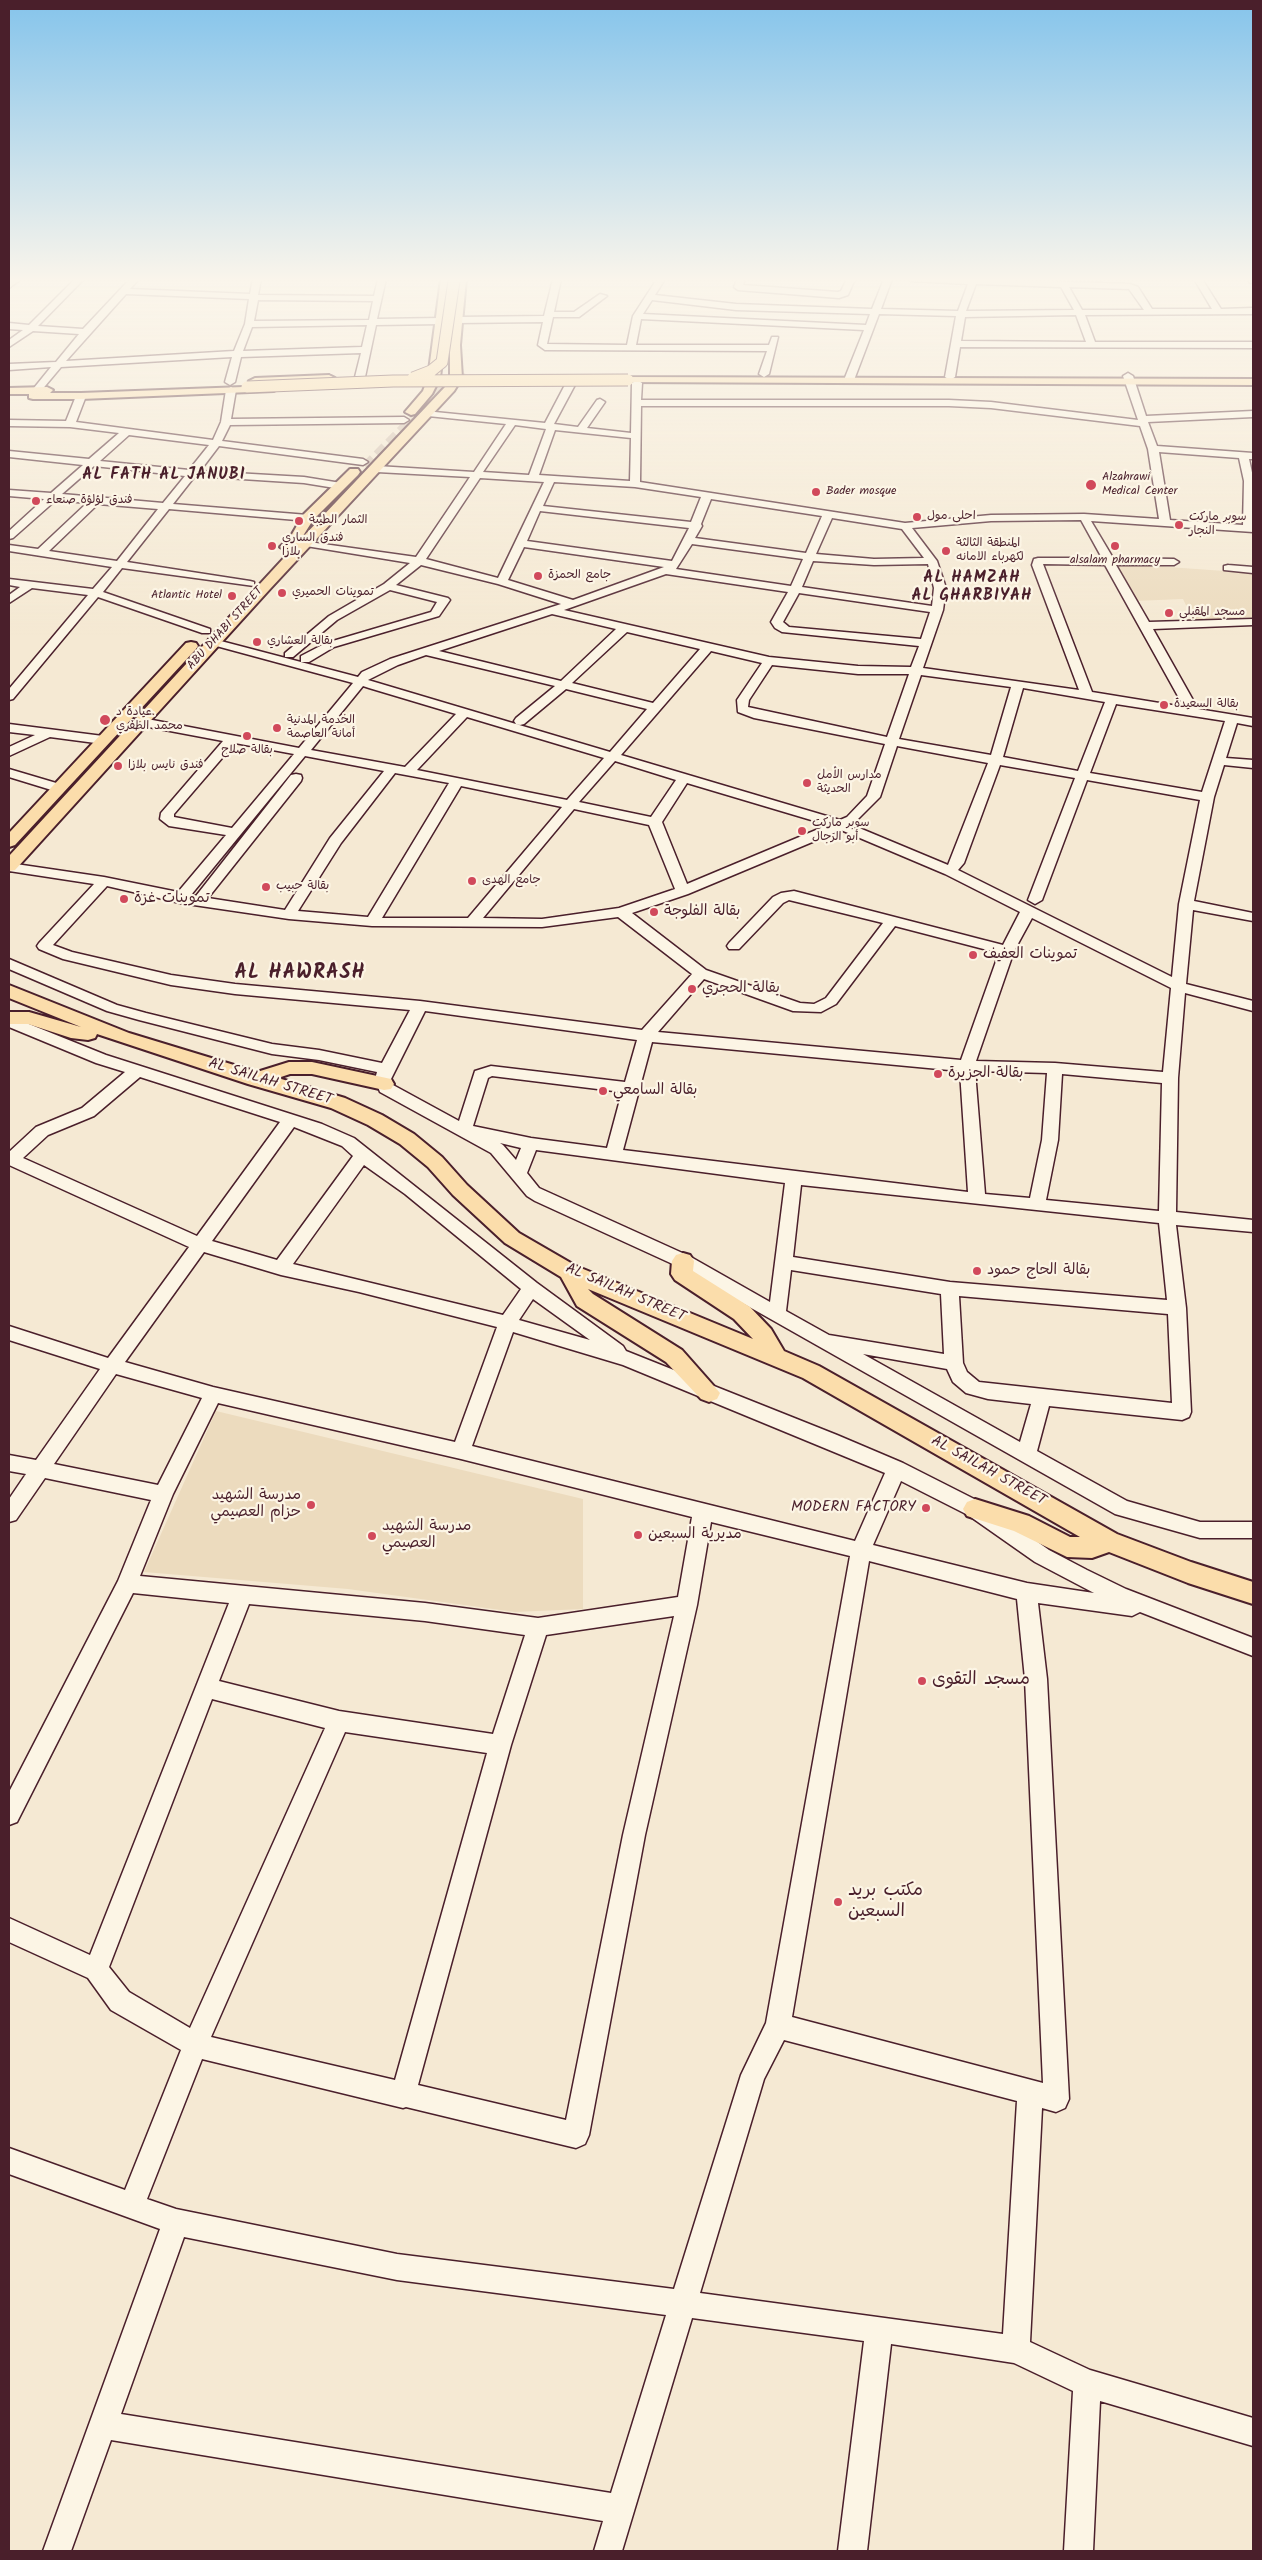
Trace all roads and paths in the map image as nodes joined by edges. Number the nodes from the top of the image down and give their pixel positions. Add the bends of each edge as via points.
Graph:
1 (80, 398) edge
2 (229, 398) edge
3 (427, 398) edge
4 (437, 398) edge
5 (563, 398) edge
6 (636, 398) edge
7 (1135, 398) edge
8 (600, 402) dead end
9 (637, 403) junction
10 (426, 409) junction
11 (1253, 414) edge
12 (404, 420) junction
13 (1143, 421) junction
14 (226, 422) junction
15 (512, 422) junction
16 (13, 423) edge
17 (70, 424) junction
18 (550, 426) junction
19 (582, 430) junction
20 (127, 431) junction
21 (9, 433) edge
22 (636, 436) junction
23 (217, 442) junction
24 (1152, 449) junction
25 (9, 454) edge
26 (1248, 455) edge
27 (92, 463) junction
28 (369, 466) junction
29 (190, 473) junction
30 (478, 474) junction
31 (533, 478) junction
32 (550, 479) junction
33 (635, 484) junction
34 (340, 486) junction
35 (9, 493) edge
36 (708, 494) junction
37 (54, 496) junction
38 (96, 500) junction
39 (166, 506) junction
40 (537, 508) junction
41 (828, 514) junction
42 (1084, 517) junction
43 (308, 518) junction
44 (1165, 522) junction
45 (697, 526) junction
46 (905, 526) junction
47 (1251, 529) edge
48 (9, 536) edge
49 (301, 540) junction
50 (689, 540) junction
51 (520, 543) junction
52 (9, 548) edge
53 (40, 553) junction
54 (810, 557) junction
55 (1109, 560) junction
56 (419, 561) junction
57 (932, 561) junction
58 (1174, 562) dead end
59 (119, 565) junction
60 (670, 568) junction
61 (1228, 568) dead end
62 (1253, 570) edge
63 (9, 582) edge
64 (502, 582) junction
65 (250, 584) junction
66 (29, 585) junction
67 (388, 586) junction
68 (796, 588) junction
69 (96, 593) junction
70 (9, 600) edge
71 (573, 604) junction
72 (937, 610) junction
73 (552, 611) junction
74 (1253, 622) edge
75 (1146, 626) junction
76 (624, 628) junction
77 (213, 636) junction
78 (926, 643) junction
79 (707, 648) junction
80 (428, 652) junction
81 (289, 655) junction
82 (305, 659) junction
83 (769, 661) junction
84 (917, 672) junction
85 (372, 677) junction
86 (565, 684) junction
87 (1018, 684) junction
88 (1087, 695) junction
89 (9, 696) edge
90 (1112, 699) junction
91 (655, 707) junction
92 (1192, 710) junction
93 (465, 712) junction
94 (1232, 720) junction
95 (520, 721) junction
96 (142, 722) junction
97 (1253, 722) edge
98 (9, 728) edge
99 (51, 732) junction
100 (232, 739) junction
101 (103, 740) junction
102 (893, 742) junction
103 (9, 752) edge
104 (310, 752) junction
105 (614, 754) junction
106 (996, 759) junction
107 (1220, 761) junction
108 (1253, 764) edge
109 (392, 769) junction
110 (408, 772) junction
111 (9, 773) edge
112 (1082, 774) junction
113 (684, 778) junction
114 (457, 781) junction
115 (58, 788) junction
116 (1207, 798) junction
117 (571, 804) junction
118 (655, 822) junction
119 (846, 823) junction
120 (235, 833) junction
121 (9, 842) edge
122 (9, 866) edge
123 (954, 867) junction
124 (104, 882) junction
125 (683, 891) junction
126 (180, 899) junction
127 (199, 902) junction
128 (1186, 904) junction
129 (1032, 905) junction
130 (621, 912) junction
131 (289, 915) junction
132 (1253, 917) edge
133 (892, 921) junction
134 (372, 922) junction
135 (471, 924) junction
136 (734, 946) dead end
137 (1007, 951) junction
138 (9, 964) edge
139 (701, 973) junction
140 (1180, 982) junction
141 (9, 991) edge
142 (1253, 996) edge
143 (420, 1006) junction
144 (1253, 1006) edge
145 (9, 1019) edge
146 (108, 1031) junction
147 (646, 1036) junction
148 (967, 1066) junction
149 (1055, 1068) junction
150 (137, 1071) junction
151 (385, 1077) junction
152 (1170, 1078) junction
153 (255, 1079) junction
154 (630, 1088) junction
155 (290, 1122) junction
156 (464, 1130) junction
157 (531, 1144) junction
158 (362, 1155) junction
159 (613, 1155) junction
160 (10, 1158) edge
161 (518, 1174) junction
162 (794, 1178) junction
163 (977, 1199) junction
164 (1037, 1204) junction
165 (1167, 1216) junction
166 (1253, 1226) edge
167 (202, 1245) junction
168 (683, 1261) junction
169 (784, 1262) junction
170 (281, 1268) junction
171 (569, 1272) junction
172 (531, 1288) junction
173 (950, 1289) junction
174 (1177, 1308) junction
175 (777, 1315) junction
176 (507, 1323) junction
177 (9, 1333) edge
178 (818, 1339) junction
179 (775, 1356) junction
180 (628, 1359) junction
181 (954, 1362) junction
182 (112, 1366) junction
183 (709, 1393) junction
184 (213, 1394) junction
185 (1042, 1398) junction
186 (461, 1452) junction
187 (1026, 1456) junction
188 (9, 1463) edge
189 (40, 1469) junction
190 (896, 1469) junction
191 (163, 1494) junction
192 (975, 1510) junction
193 (703, 1513) junction
194 (9, 1514) edge
195 (1253, 1530) edge
196 (1108, 1541) junction
197 (861, 1550) junction
198 (127, 1584) junction
199 (1027, 1592) junction
200 (1253, 1593) edge
201 (242, 1595) junction
202 (688, 1605) junction
203 (1159, 1611) junction
204 (538, 1627) junction
205 (1253, 1648) edge
206 (208, 1688) junction
207 (339, 1721) junction
208 (500, 1745) junction
209 (9, 1814) edge
210 (9, 1930) edge
211 (96, 1970) junction
212 (778, 2026) junction
213 (194, 2046) junction
214 (1030, 2092) junction
215 (403, 2096) junction
216 (9, 2161) edge
217 (132, 2205) junction
218 (176, 2222) junction
219 (685, 2304) junction
220 (879, 2330) junction
221 (1016, 2350) junction
222 (1087, 2383) junction
223 (104, 2425) junction
224 (1253, 2432) edge
225 (619, 2509) junction
226 (57, 2551) edge
227 (608, 2551) edge
228 (852, 2551) edge
229 (1078, 2551) edge

1 - 17 street
2 - 14 street
3 - 10 main road
4 - 10 main road, ABU DHABI STREET
5 - 18 street
6 - 9 street
7 - 13 street
8 - 19 street
9 - 13 street via 949,403
9 - 22 street
10 - 12 main road, ABU DHABI STREET
10 - 15 street
10 - 28 main road, ABU DHABI STREET
11 - 13 street
12 - 14 street
12 - 28 main road, ABU DHABI STREET
13 - 24 street
14 - 23 street
15 - 18 street
15 - 30 street
16 - 17 street
16 - 21 street
17 - 20 street
18 - 19 street
18 - 31 street
19 - 22 street
20 - 23 street
20 - 27 street
22 - 33 street
23 - 28 street
23 - 29 street
24 - 26 street
24 - 44 street
25 - 27 street
26 - 47 street
27 - 29 street
27 - 37 street
28 - 30 street
28 - 34 main road, ABU DHABI STREET
28 - 49 main road, ABU DHABI STREET
29 - 34 street via 304,480
29 - 39 street
30 - 31 street
30 - 56 street
31 - 32 street
32 - 33 street
32 - 40 street
33 - 36 street
34 - 43 main road, ABU DHABI STREET
35 - 37 street
36 - 41 street
36 - 45 street
37 - 38 street
37 - 48 street
38 - 39 street
38 - 53 street
39 - 43 street
39 - 59 street
40 - 45 street
40 - 51 street
41 - 46 street
41 - 54 street
42 - 44 street
42 - 46 street via 991,518
42 - 55 street
43 - 49 main road, ABU DHABI STREET
44 - 47 street
45 - 50 street
46 - 57 street
49 - 56 street
49 - 65 main road, ABU DHABI STREET
49 - 77 main road, ABU DHABI STREET
50 - 54 street
50 - 60 street
51 - 60 street
51 - 64 street
52 - 53 street
53 - 59 street
54 - 57 street via 874,562
54 - 68 street
55 - 58 street
55 - 75 street
55 - 88 street via 1044,560 1038,561 1037,565
56 - 64 street
56 - 67 street
57 - 72 street via 940,588
59 - 65 street
59 - 69 street
60 - 68 street
60 - 71 street
61 - 62 street
63 - 66 street
64 - 71 street
65 - 77 main road, ABU DHABI STREET
66 - 69 street
66 - 70 street
67 - 81 street via 333,618
67 - 82 street via 444,600 435,614 330,645
68 - 72 street
68 - 78 street via 777,622 786,630
69 - 77 street
69 - 89 street
71 - 73 street
72 - 78 street
73 - 76 street
73 - 80 street
74 - 75 street
75 - 92 street
76 - 79 street
76 - 86 street
77 - 81 street
77 - 85 street
77 - 96 main road, ABU DHABI STREET
77 - 101 main road, ABU DHABI STREET
78 - 84 street
79 - 83 street
79 - 91 street
80 - 85 street
80 - 86 street
81 - 82 street
82 - 85 street
83 - 84 street
83 - 102 street via 743,700 742,709
84 - 87 street
84 - 102 street
85 - 93 street
85 - 95 street
85 - 104 street
86 - 91 street
86 - 95 street
87 - 88 street
87 - 106 street
88 - 90 street
90 - 92 street
90 - 112 street
91 - 105 street
92 - 94 street
93 - 105 street
93 - 110 street
94 - 97 street
94 - 107 street
95 - 105 street
96 - 100 street
96 - 122 main road, ABU DHABI STREET
98 - 99 street
99 - 101 street
99 - 103 street
100 - 104 street
100 - 120 street via 168,813 167,819 174,823
101 - 115 main road, ABU DHABI STREET
102 - 106 street
102 - 119 street via 873,796
104 - 109 street
104 - 120 street
104 - 127 street
105 - 113 street
105 - 117 street
105 - 119 street
106 - 112 street
106 - 123 street
107 - 108 street
107 - 116 street
109 - 110 street
109 - 131 street via 335,841
110 - 114 street
111 - 115 street
112 - 116 street
112 - 129 street
113 - 118 street
113 - 119 street
114 - 117 street
114 - 134 street
115 - 121 main road, ABU DHABI STREET
116 - 128 street
117 - 118 street
117 - 135 street
118 - 125 street
119 - 123 street
119 - 125 street
120 - 126 street
122 - 124 street
123 - 129 street
124 - 126 street
124 - 143 street via 44,946 68,956 172,980
125 - 130 street
126 - 127 street
127 - 131 street
128 - 132 street
128 - 140 street
129 - 137 street
129 - 140 street
130 - 135 street via 542,922
130 - 139 street
131 - 134 street
133 - 136 street via 794,895 786,896 778,900
133 - 137 street
133 - 139 street via 831,1001 816,1009 798,1008
134 - 135 street
137 - 148 street
138 - 151 street via 112,1008 272,1049 329,1057
139 - 147 street
140 - 142 street
140 - 144 street
140 - 152 street
141 - 146 main road, AL SAILAH STREET
143 - 147 street
143 - 151 street
145 - 146 main road via 29,1018 83,1034
145 - 150 street via 67,1046
146 - 153 main road, AL SAILAH STREET
147 - 148 street
147 - 154 street
148 - 149 street
148 - 163 street
149 - 152 street
149 - 164 street via 1050,1140
150 - 155 street
150 - 160 street via 88,1112 42,1131
151 - 153 main road via 306,1068 278,1071
151 - 156 street via 389,1091
152 - 165 street
153 - 171 main road, AL SAILAH STREET via 338,1103 392,1129 435,1162 512,1238
154 - 156 street via 491,1071 482,1075
154 - 159 street
155 - 158 street via 333,1134
155 - 167 street
156 - 157 street
156 - 161 street via 497,1150
157 - 159 street
157 - 161 street
158 - 170 street
158 - 172 street
159 - 162 street
160 - 167 street
161 - 168 street via 533,1192 549,1201
162 - 163 street
162 - 169 street
163 - 164 street
164 - 165 street
165 - 166 street
165 - 174 street
167 - 170 street
167 - 182 street
168 - 175 street
168 - 179 main road via 682,1274 742,1313 763,1334
169 - 173 street
169 - 175 street
170 - 176 street
171 - 179 main road, AL SAILAH STREET
171 - 183 main road via 585,1300 674,1356
172 - 176 street
172 - 180 street
173 - 174 street
173 - 181 street
174 - 185 street via 1182,1412
175 - 178 street
176 - 180 street
176 - 186 street
177 - 182 street
178 - 181 street
178 - 187 street
179 - 196 main road, AL SAILAH STREET via 831,1383
180 - 183 street
181 - 185 street via 960,1377 973,1388
182 - 184 street
182 - 189 street
183 - 190 street
184 - 186 street
184 - 191 street
185 - 187 street
186 - 193 street
187 - 195 street via 1122,1508 1149,1517 1200,1530
188 - 189 street
189 - 191 street
189 - 194 street
190 - 192 street
190 - 197 street
191 - 198 street
192 - 196 main road via 1020,1523 1067,1546 1092,1548
192 - 203 street via 1057,1564
193 - 197 street
193 - 202 street
196 - 200 main road, AL SAILAH STREET
197 - 199 street
197 - 212 street
198 - 201 street
198 - 209 street
199 - 203 street
199 - 214 street via 1036,1679 1056,2099
201 - 204 street via 425,1612
201 - 206 street
202 - 204 street
202 - 215 street via 634,1835 576,2135
203 - 205 street
204 - 208 street
206 - 207 street
206 - 211 street
207 - 208 street
207 - 213 street
208 - 215 street
210 - 211 street
211 - 213 street via 120,2001
212 - 214 street
212 - 219 street via 753,2075
213 - 215 street
213 - 217 street
214 - 221 street
216 - 217 street
217 - 218 street
218 - 219 street via 397,2267
218 - 223 street
219 - 220 street
219 - 225 street
220 - 221 street
220 - 228 street
221 - 222 street
222 - 224 street
222 - 229 street
223 - 225 street
223 - 226 street
225 - 227 street

